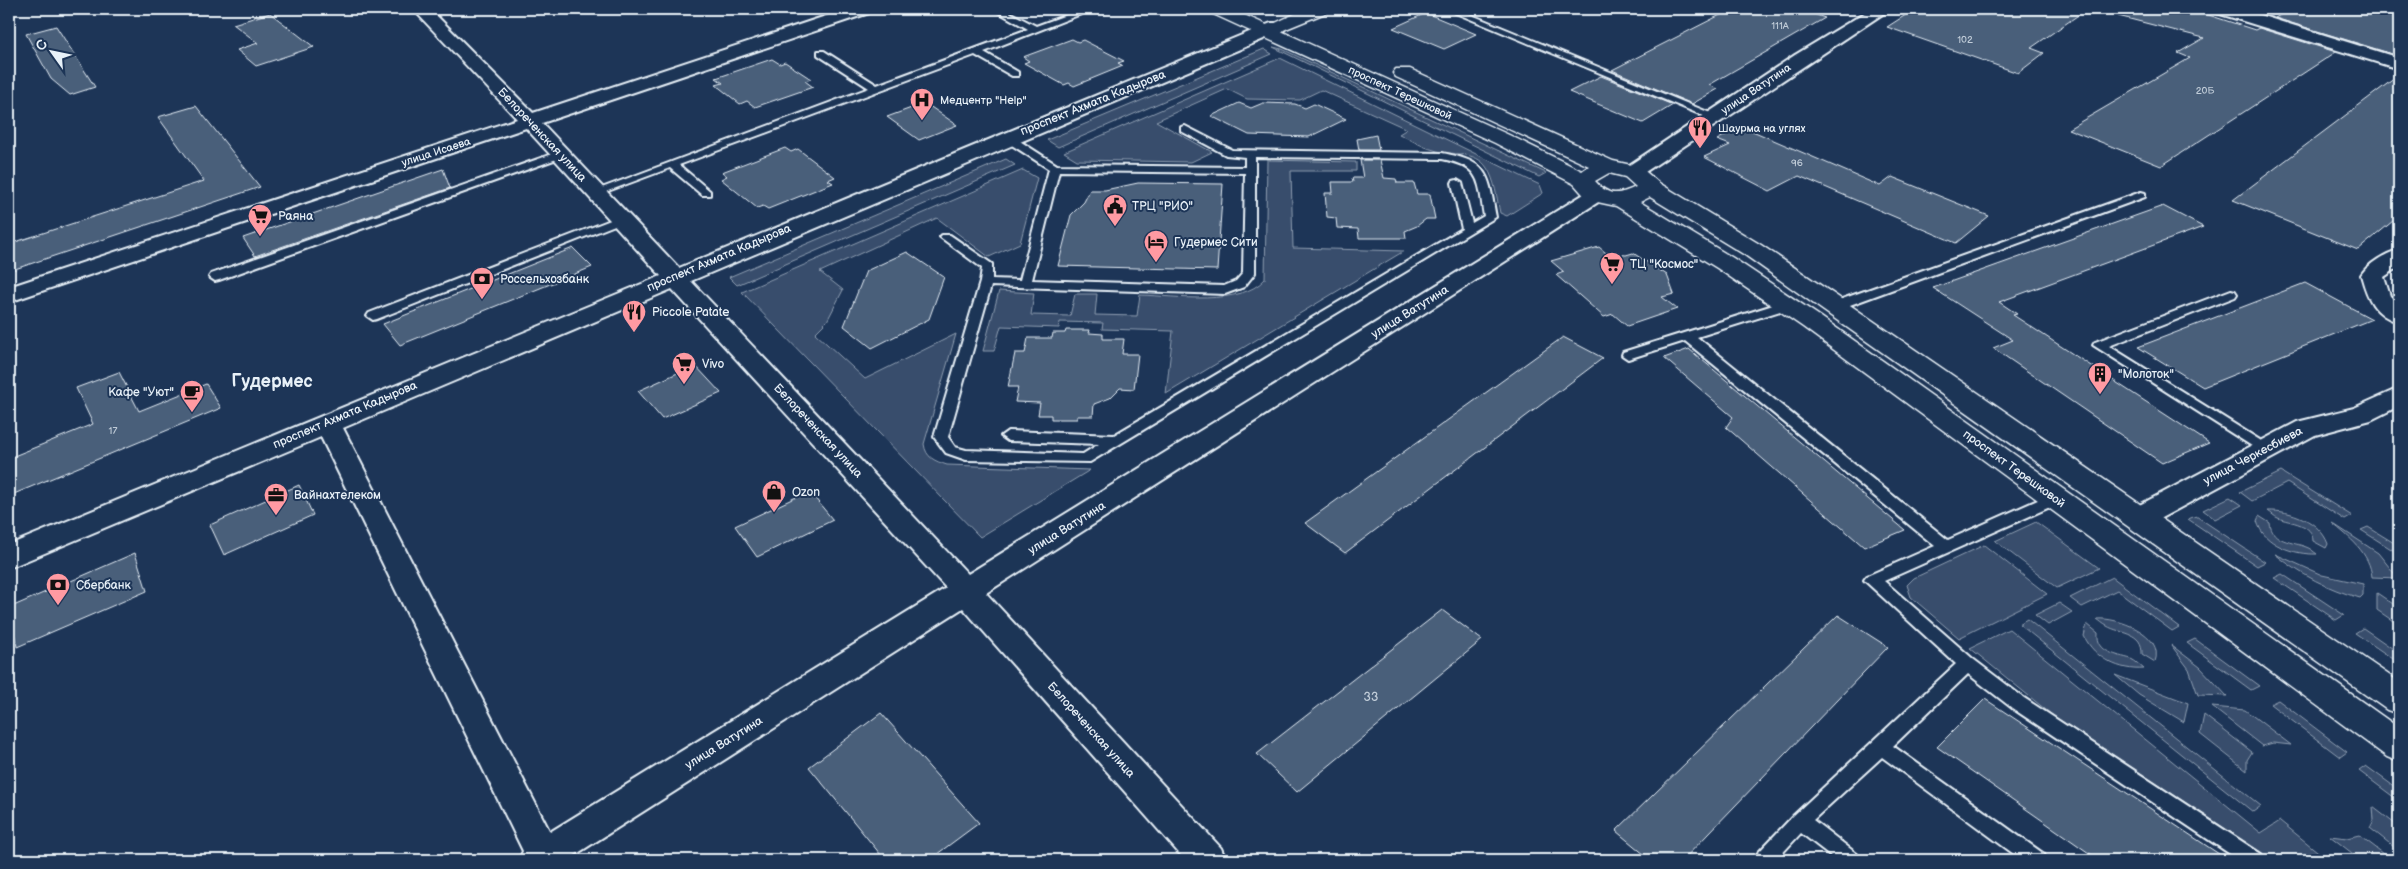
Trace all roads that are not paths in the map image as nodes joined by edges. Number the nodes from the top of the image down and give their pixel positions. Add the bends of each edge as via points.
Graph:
1 (421, 9) edge
2 (863, 9) edge
3 (997, 9) edge
4 (1090, 9) edge
5 (1217, 9) edge
6 (1260, 9) edge
7 (1319, 9) edge
8 (1450, 9) edge
9 (1882, 9) edge
10 (2223, 9) edge
11 (1277, 27) junction
12 (1035, 29) junction
13 (1321, 36) dead end
14 (976, 51) junction
15 (821, 52) dead end
16 (1383, 64) dead end
17 (2399, 64) edge
18 (1015, 74) dead end
19 (876, 88) junction
20 (1715, 117) junction
21 (530, 121) junction
22 (1185, 129) dead end
23 (1008, 138) junction
24 (561, 154) junction
25 (1250, 154) junction
26 (672, 164) junction
27 (1606, 166) junction
28 (1055, 168) junction
29 (1250, 170) junction
30 (1642, 180) junction
31 (1457, 183) dead end
32 (1589, 187) junction
33 (596, 192) junction
34 (706, 193) dead end
35 (2141, 195) dead end
36 (1623, 201) junction
37 (621, 219) junction
38 (1468, 230) junction
39 (946, 237) dead end
40 (2399, 258) edge
41 (216, 277) dead end
42 (675, 277) junction
43 (986, 282) junction
44 (1025, 283) junction
45 (9, 294) edge
46 (2231, 294) dead end
47 (1786, 305) junction
48 (1835, 306) junction
49 (2399, 315) edge
50 (374, 316) dead end
51 (1687, 336) junction
52 (1628, 355) dead end
53 (2399, 396) edge
54 (327, 423) junction
55 (1008, 436) dead end
56 (1116, 440) junction
57 (2266, 450) junction
58 (2054, 499) junction
59 (2140, 517) junction
60 (1946, 546) junction
61 (9, 556) edge
62 (966, 591) junction
63 (1967, 664) junction
64 (2399, 700) edge
65 (1882, 747) junction
66 (2399, 747) edge
67 (1800, 821) junction
68 (541, 858) edge
69 (1208, 860) edge
70 (1764, 860) edge
71 (1850, 860) edge
72 (2037, 860) edge
73 (2254, 860) edge

1 - 21 street, Белореченская улица
2 - 21 street, улица Исаева
3 - 12 lane
4 - 12 lane
5 - 11 main road, проспект Терешковой
6 - 11 main road, проспект Терешковой
7 - 11 main road, проспект Ахмата Кадырова
8 - 20 lane
9 - 20 street, улица Ватутина
10 - 17 street
11 - 13 main road, проспект Терешковой
11 - 23 street, проспект Ахмата Кадырова
11 - 32 main road, проспект Терешковой via 1502,139
12 - 14 lane
14 - 18 lane
14 - 19 lane
15 - 19 lane
16 - 27 main road, проспект Терешковой
19 - 26 lane
20 - 30 street, улица Ватутина
21 - 24 street, Белореченская улица
21 - 45 street, улица Исаева
22 - 25 lane via 1230,153
23 - 28 lane
23 - 42 street, проспект Ахмата Кадырова
24 - 33 street, Белореченская улица
24 - 41 lane
25 - 29 lane
25 - 38 lane via 1442,156 1470,162 1481,174 1490,217
26 - 33 lane
26 - 34 lane
27 - 30 main road, проспект Терешковой
27 - 32 main road
28 - 29 lane
28 - 44 lane
29 - 44 lane via 1249,273 1240,284 1224,290
30 - 36 main road
30 - 48 main road
31 - 38 lane
32 - 36 main road, проспект Терешковой
32 - 62 street, улица Ватутина
33 - 37 street, Белореченская улица
35 - 48 lane
36 - 47 main road, проспект Терешковой via 1725,263
37 - 42 street, Белореченская улица
37 - 50 lane
38 - 56 lane
39 - 43 lane via 988,267
40 - 49 street via 2372,275 2379,299
42 - 54 street, проспект Ахмата Кадырова
42 - 62 street, Белореченская улица
43 - 44 lane
43 - 56 lane via 941,437 944,446 954,453 966,455 1085,459
46 - 57 lane via 2099,345
47 - 51 lane
47 - 58 main road, проспект Терешковой
48 - 59 main road
51 - 52 lane
51 - 60 lane
53 - 57 street, улица Черкесбиева via 2362,414 2306,428
54 - 61 street, проспект Ахмата Кадырова
54 - 68 street
55 - 56 lane
57 - 59 street, улица Черкесбиева
58 - 60 lane
58 - 66 main road, проспект Терешковой
59 - 64 main road
60 - 63 lane via 1872,580
62 - 68 street, улица Ватутина
62 - 69 street, Белореченская улица
63 - 65 lane
63 - 73 lane via 2018,703
65 - 67 lane
65 - 72 lane
67 - 70 lane
67 - 71 lane

